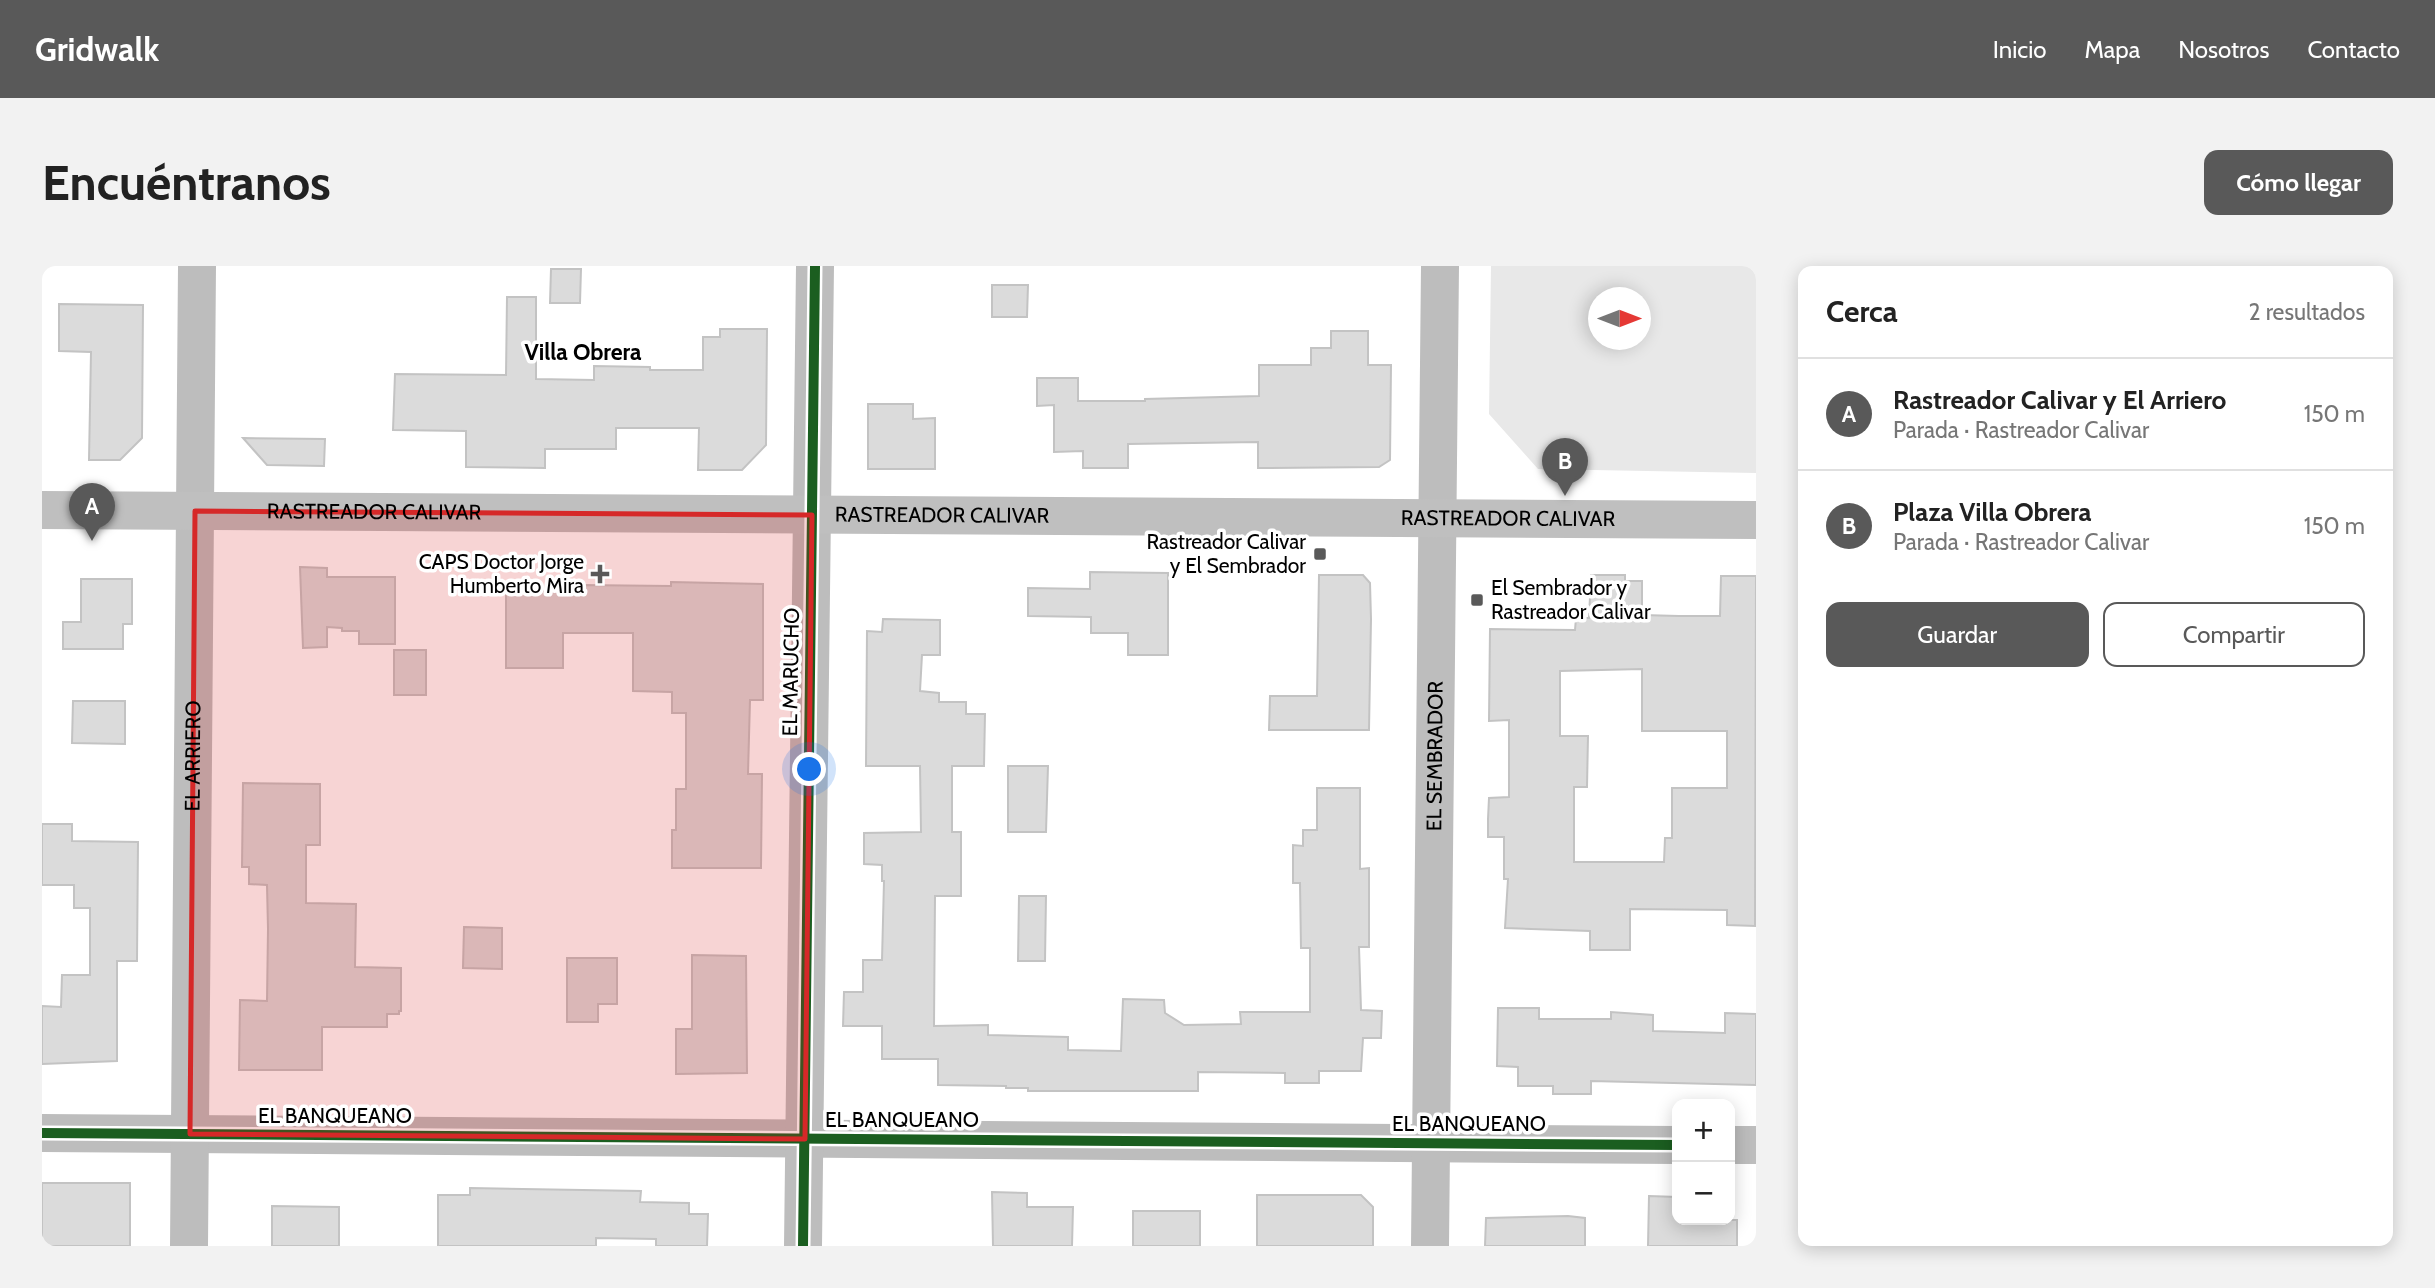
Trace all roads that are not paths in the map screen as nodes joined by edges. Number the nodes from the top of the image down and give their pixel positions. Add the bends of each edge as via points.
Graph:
1 (197, 266) edge
2 (815, 266) edge
3 (1440, 266) edge
4 (42, 510) edge
5 (195, 511) junction
6 (812, 515) junction
7 (1437, 518) junction
8 (1756, 520) edge
9 (42, 1133) edge
10 (190, 1135) junction
11 (805, 1139) junction
12 (1430, 1143) junction
13 (1672, 1145) edge
14 (1735, 1145) edge
15 (1756, 1145) edge
16 (189, 1246) edge
17 (803, 1246) edge
18 (1430, 1246) edge

1 - 5 street, EL ARRIERO
2 - 6 street, EL MARUCHO
3 - 7 street, EL SEMBRADOR
4 - 5 main road, RASTREADOR CALIVAR
5 - 6 main road, RASTREADOR CALIVAR
5 - 10 street, EL ARRIERO
6 - 7 main road, RASTREADOR CALIVAR
6 - 11 street, EL MARUCHO
7 - 8 main road, RASTREADOR CALIVAR
7 - 12 street, EL SEMBRADOR
9 - 10 street, EL BANQUEANO
10 - 11 street, EL BANQUEANO
10 - 16 street, EL ARRIERO
11 - 12 street, EL BANQUEANO
11 - 17 street, EL MARUCHO
12 - 13 street, EL BANQUEANO
12 - 18 street, EL SEMBRADOR
14 - 15 street

